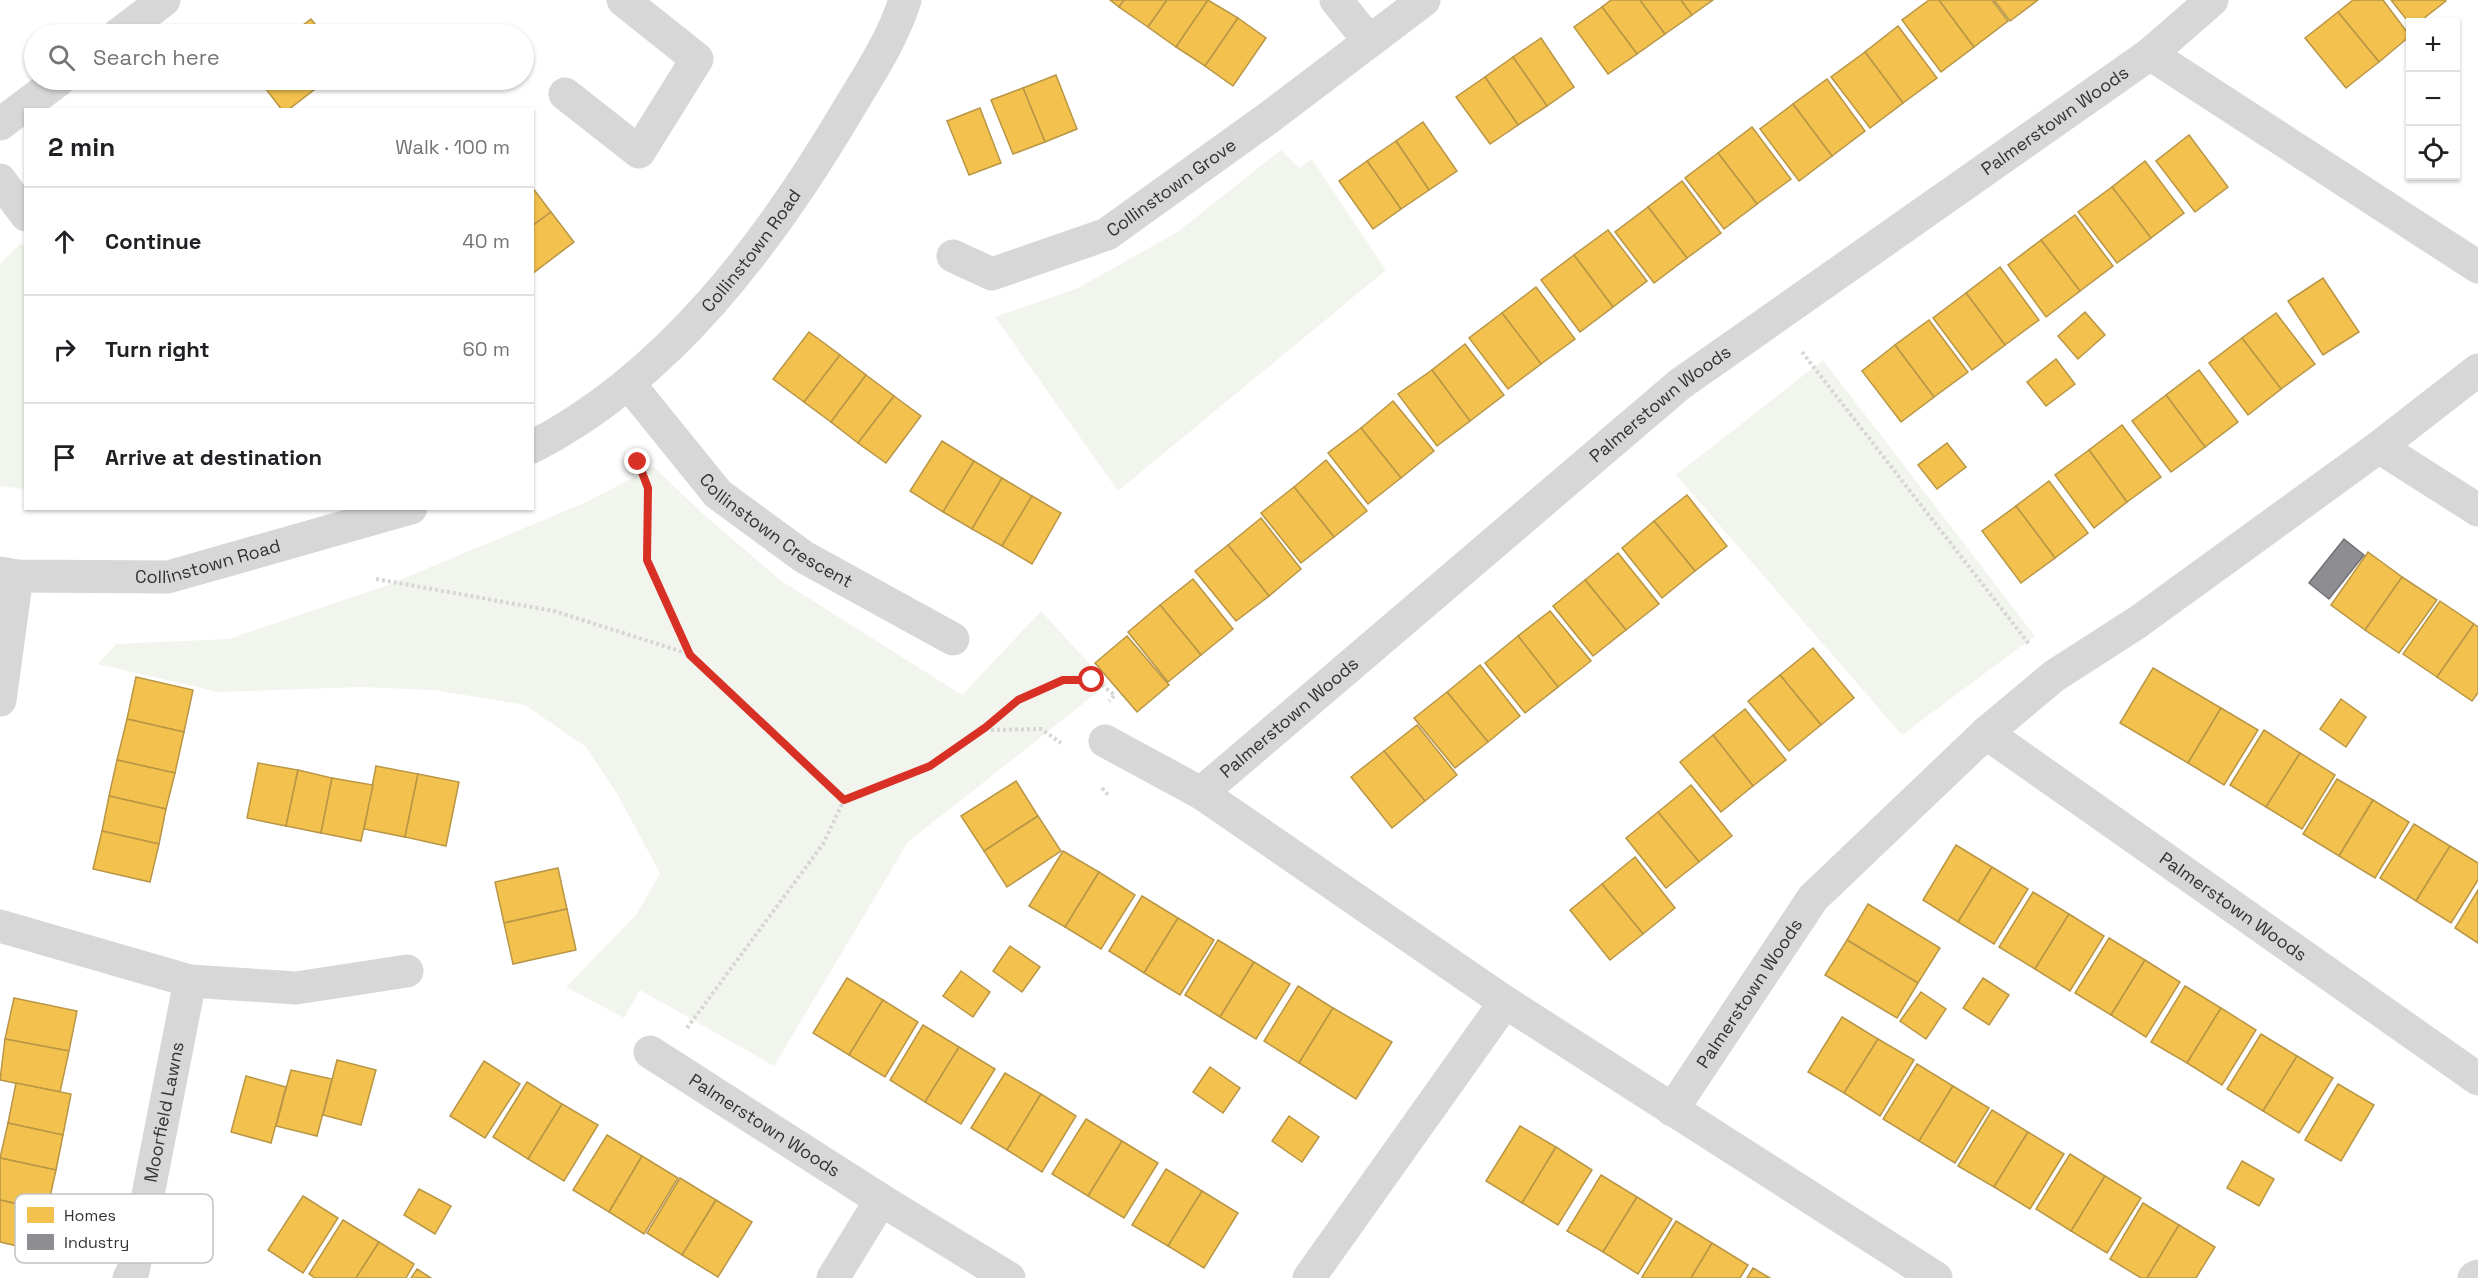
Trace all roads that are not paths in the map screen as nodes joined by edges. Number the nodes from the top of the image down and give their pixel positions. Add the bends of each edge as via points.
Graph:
1 (164, 0) edge
2 (623, 0) edge
3 (905, 0) edge
4 (1336, 0) edge
5 (1424, 0) edge
6 (2212, 0) edge
7 (132, 24) edge
8 (1369, 41) junction
9 (2150, 54) junction
10 (46, 90) edge
11 (565, 94) dead end
12 (0, 124) edge
13 (0, 180) edge
14 (24, 212) edge
15 (953, 256) dead end
16 (2478, 267) edge
17 (2478, 370) edge
18 (629, 384) junction
19 (534, 446) edge
20 (2379, 447) junction
21 (404, 510) edge
22 (2478, 510) edge
23 (8, 574) edge
24 (953, 639) dead end
25 (0, 700) edge
26 (1986, 733) junction
27 (1105, 741) dead end
28 (1201, 793) junction
29 (0, 926) edge
30 (407, 970) dead end
31 (190, 981) junction
32 (1505, 1002) junction
33 (650, 1052) dead end
34 (2478, 1079) edge
35 (1672, 1110) junction
36 (148, 1194) edge
37 (881, 1200) junction
38 (135, 1263) edge
39 (129, 1278) edge
40 (833, 1278) edge
41 (1009, 1278) edge
42 (1309, 1278) edge
43 (1936, 1278) edge

1 - 7 street
2 - 11 street via 697,59 639,152
3 - 18 street, Collinstown Road via 895,31 804,184 719,295
4 - 8 street
5 - 8 street, Collinstown Grove
6 - 9 street, Palmerstown Woods
8 - 15 street, Collinstown Grove via 1107,234 992,274
9 - 16 street
9 - 28 street, Palmerstown Woods via 1680,384
10 - 12 street
13 - 14 street
17 - 20 street, Palmerstown Woods
18 - 19 street, Collinstown Road via 560,433
18 - 24 street, Collinstown Crescent via 718,494 804,557
20 - 22 street
20 - 26 street, Palmerstown Woods via 2138,622 2054,676
21 - 23 street, Collinstown Road via 168,577
23 - 25 street
26 - 34 street, Palmerstown Woods
26 - 35 street, Palmerstown Woods via 1813,898
27 - 28 street, Palmerstown Woods
28 - 32 street, Palmerstown Woods
29 - 31 street
30 - 31 street via 296,988
31 - 36 street, Moorfield Lawns
32 - 35 street, Palmerstown Woods
32 - 42 street
33 - 37 street, Palmerstown Woods
35 - 43 street, Palmerstown Woods
37 - 40 street
37 - 41 street, Palmerstown Woods
38 - 39 street, Moorfield Lawns

